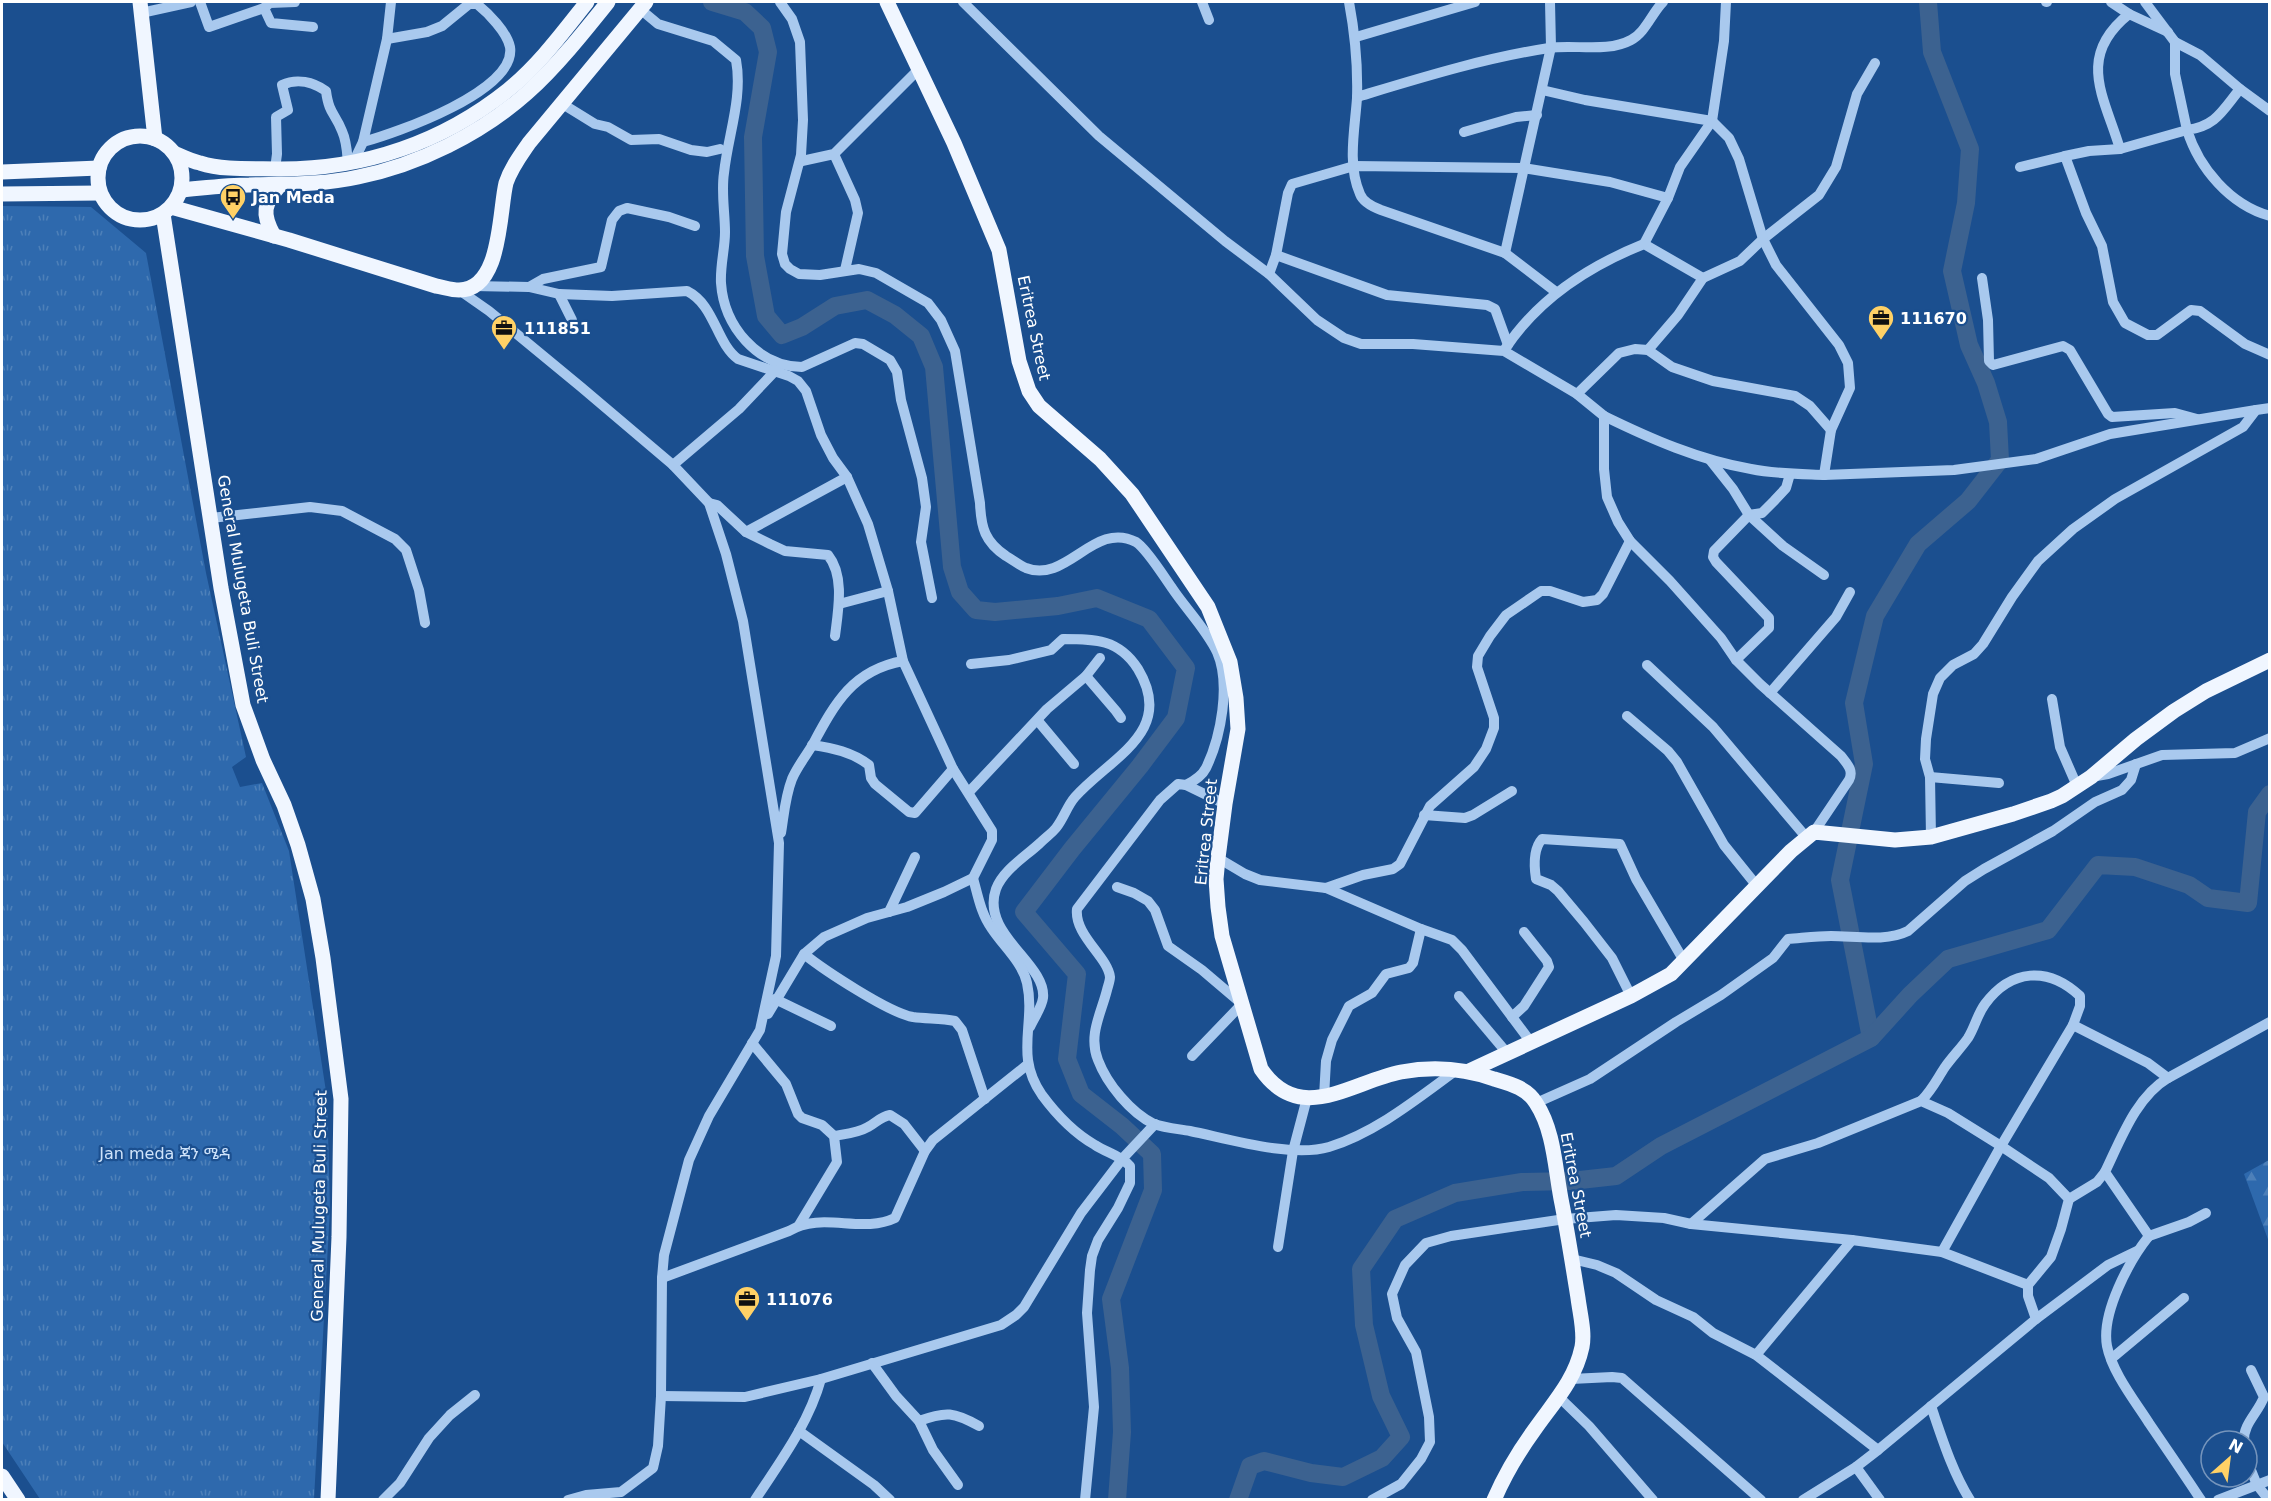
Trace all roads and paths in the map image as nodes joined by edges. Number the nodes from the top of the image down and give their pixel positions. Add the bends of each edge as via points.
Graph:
1 (191, 2) edge
2 (200, 2) edge
3 (295, 2) edge
4 (391, 2) edge
5 (587, 2) edge
6 (608, 2) edge
7 (780, 2) edge
8 (888, 2) edge
9 (963, 2) edge
10 (1202, 2) edge
11 (1349, 2) edge
12 (1475, 2) edge
13 (1550, 2) edge
14 (1663, 2) edge
15 (1726, 2) edge
16 (2111, 2) edge
17 (2145, 2) edge
18 (643, 5) edge
19 (141, 7) edge
20 (264, 8) junction
21 (2129, 14) junction
22 (1209, 20) dead end
23 (313, 27) dead end
24 (1356, 37) junction
25 (2172, 37) junction
26 (387, 39) junction
27 (1551, 47) junction
28 (1875, 63) dead end
29 (919, 69) junction
30 (2240, 89) junction
31 (1542, 90) junction
32 (1357, 97) junction
33 (561, 103) junction
34 (2270, 111) edge
35 (1537, 115) junction
36 (1712, 121) junction
37 (2187, 130) junction
38 (1464, 132) dead end
39 (155, 139) junction
40 (363, 142) junction
41 (720, 149) dead end
42 (2120, 149) junction
43 (174, 153) junction
44 (834, 154) junction
45 (2065, 156) junction
46 (802, 161) dead end
47 (386, 162) junction
48 (350, 164) junction
49 (1354, 166) junction
50 (2020, 167) dead end
51 (99, 168) junction
52 (1523, 168) junction
53 (274, 169) junction
54 (2, 172) edge
55 (280, 185) junction
56 (181, 190) junction
57 (100, 193) junction
58 (2, 194) edge
59 (1668, 198) junction
60 (167, 211) junction
61 (2270, 216) edge
62 (695, 226) dead end
63 (274, 236) junction
64 (1763, 239) junction
65 (1644, 244) junction
66 (1505, 254) junction
67 (1276, 255) junction
68 (845, 270) junction
69 (1269, 274) junction
70 (1703, 278) junction
71 (1982, 278) dead end
72 (474, 286) junction
73 (529, 287) junction
74 (459, 291) junction
75 (1556, 292) junction
76 (559, 294) junction
77 (572, 320) dead end
78 (1505, 348) junction
79 (1648, 350) junction
80 (2270, 355) edge
81 (776, 370) junction
82 (1577, 394) junction
83 (2270, 408) edge
84 (2256, 410) junction
85 (1604, 416) junction
86 (2201, 420) junction
87 (1831, 430) junction
88 (1710, 460) junction
89 (673, 465) junction
90 (1790, 474) junction
91 (1824, 474) junction
92 (847, 477) junction
93 (708, 503) junction
94 (1749, 515) junction
95 (211, 518) junction
96 (746, 532) junction
97 (1630, 541) junction
98 (1824, 575) dead end
99 (888, 591) junction
100 (1850, 592) dead end
101 (932, 598) dead end
102 (839, 604) junction
103 (425, 623) dead end
104 (835, 636) dead end
105 (1100, 658) dead end
106 (1736, 660) junction
107 (2270, 660) edge
108 (903, 661) junction
109 (971, 664) dead end
110 (1647, 665) dead end
111 (1086, 676) junction
112 (1770, 693) junction
113 (2052, 699) dead end
114 (1627, 716) dead end
115 (1121, 718) dead end
116 (1038, 721) junction
117 (2270, 738) edge
118 (812, 745) junction
119 (1074, 764) dead end
120 (2136, 764) junction
121 (953, 769) junction
122 (1930, 777) junction
123 (2091, 777) junction
124 (1197, 778) junction
125 (2000, 783) dead end
126 (1186, 785) junction
127 (2077, 786) junction
128 (1512, 791) dead end
129 (969, 792) junction
130 (1202, 793) junction
131 (1225, 804) junction
132 (1424, 815) junction
133 (1810, 835) junction
134 (1931, 837) junction
135 (779, 843) junction
136 (915, 858) dead end
137 (1218, 858) junction
138 (973, 878) junction
139 (1757, 886) junction
140 (1118, 887) dead end
141 (1326, 888) junction
142 (889, 912) junction
143 (1421, 929) junction
144 (1524, 932) dead end
145 (804, 954) junction
146 (1684, 962) junction
147 (1459, 996) dead end
148 (1631, 996) junction
149 (775, 999) junction
150 (1242, 1004) junction
151 (1512, 1017) junction
152 (2270, 1022) edge
153 (2073, 1024) junction
154 (831, 1026) dead end
155 (760, 1030) junction
156 (1027, 1033) junction
157 (1530, 1041) junction
158 (752, 1043) junction
159 (1507, 1053) junction
160 (1192, 1056) dead end
161 (1027, 1065) junction
162 (1463, 1070) junction
163 (2168, 1078) junction
164 (1324, 1097) junction
165 (1307, 1098) junction
166 (985, 1099) junction
167 (1922, 1101) junction
168 (1536, 1103) junction
169 (1152, 1126) junction
170 (834, 1136) junction
171 (2001, 1146) junction
172 (925, 1151) junction
173 (1293, 1151) junction
174 (1123, 1158) junction
175 (2105, 1172) junction
176 (2069, 1199) junction
177 (2206, 1213) dead end
178 (1565, 1220) junction
179 (1691, 1224) junction
180 (799, 1225) junction
181 (2149, 1236) junction
182 (1852, 1240) junction
183 (1278, 1247) dead end
184 (2137, 1251) junction
185 (1942, 1252) junction
186 (1572, 1259) junction
187 (662, 1278) junction
188 (2028, 1285) junction
189 (2184, 1298) dead end
190 (2036, 1319) junction
191 (1755, 1355) junction
192 (2111, 1359) junction
193 (872, 1363) junction
194 (2251, 1370) dead end
195 (821, 1379) junction
196 (1571, 1379) junction
197 (475, 1395) dead end
198 (661, 1396) junction
199 (1559, 1397) junction
200 (1931, 1406) junction
201 (920, 1421) junction
202 (979, 1426) dead end
203 (2245, 1429) edge
204 (799, 1431) junction
205 (1878, 1450) junction
206 (1856, 1467) junction
207 (2, 1476) edge
208 (958, 1485) dead end
209 (2259, 1488) edge
210 (2247, 1489) edge
211 (624, 1496) edge
212 (18, 1500) edge
213 (328, 1500) edge
214 (383, 1500) edge
215 (568, 1500) edge
216 (755, 1500) edge
217 (890, 1500) edge
218 (1085, 1500) edge
219 (1372, 1500) edge
220 (1494, 1500) edge
221 (1653, 1500) edge
222 (1761, 1500) edge
223 (1803, 1500) edge
224 (1880, 1500) edge
225 (1971, 1500) edge
226 (2201, 1500) edge
227 (2218, 1500) edge
228 (2269, 1500) edge

1 - 19 street
2 - 20 street via 209,27
3 - 20 street via 270,3
4 - 26 street
5 - 47 main road via 509,89 458,124
6 - 47 main road via 528,93 505,110 420,160
7 - 68 street via 792,19 800,42 802,120 801,155 786,212 782,254 790,269 799,274
8 - 29 main road, Eritrea Street
9 - 69 street via 1099,136
10 - 22 street
11 - 24 street
12 - 24 street
13 - 27 street
14 - 27 street via 1629,42
15 - 36 street
16 - 21 street
17 - 25 street
18 - 33 main road
18 - 101 street via 658,24 713,41 736,60 739,90 723,174 725,233 721,282 727,309 745,342 765,357 794,367 855,343 862,344 890,360 897,372 922,478 926,507 921,542
19 - 39 main road
20 - 23 street via 271,23
21 - 25 street
21 - 42 street via 2107,39 2097,66 2101,96
24 - 32 street
25 - 30 street
25 - 37 street
26 - 40 street
26 - 40 street via 427,32 442,26 469,4 477,4 493,18 510,46 509,57 505,68 484,87 446,111 396,133
27 - 31 street
27 - 32 street via 1441,72
28 - 64 street via 1857,94 1828,182 1810,203
29 - 44 street
29 - 131 main road, Eritrea Street via 999,250 1019,361 1029,392 1132,494 1208,607 1220,632 1230,662 1238,729
30 - 34 street
30 - 37 street via 2211,123
31 - 35 street
31 - 36 street
32 - 49 street
33 - 41 street via 631,140 658,139 707,152
33 - 72 main road via 514,165 491,264
35 - 38 street
35 - 52 street
36 - 59 street via 1680,167
36 - 64 street via 1729,138 1739,159
37 - 42 street
37 - 61 street via 2200,161 2226,191 2254,212
39 - 43 main road
39 - 51 main road via 143,136 120,141 111,147
40 - 48 street
42 - 45 street
43 - 53 main road via 211,166
43 - 56 main road via 182,171
44 - 46 street
44 - 68 street via 858,213
45 - 50 street
45 - 80 street via 2102,246 2113,302 2125,323 2148,335 2157,335 2191,310 2200,311 2245,344
47 - 48 main road
47 - 55 main road via 358,177
48 - 53 main road
48 - 53 street via 326,92 317,85 290,82 282,85 288,110 276,117
49 - 52 street
49 - 66 street via 1360,195 1370,205
49 - 67 street via 1292,184
51 - 54 main road
51 - 57 main road
52 - 59 street via 1610,182
52 - 66 street
55 - 56 main road
55 - 63 main road via 265,211
56 - 60 main road
57 - 58 main road
57 - 60 main road via 106,205 128,219 141,221
59 - 65 street
60 - 63 main road
60 - 95 main road, General Mulugeta Buli Street
62 - 73 street via 627,208 612,220 602,267 543,279
63 - 74 main road
64 - 70 street via 1740,261
64 - 87 street via 1776,265 1839,345 1848,363 1850,388
65 - 70 street
65 - 75 street via 1619,254
66 - 75 street
67 - 69 street
67 - 78 street via 1388,295 1487,305 1495,309
68 - 124 street via 876,273 928,303 942,320 959,372 980,524 993,548 1028,569 1051,569 1102,538 1128,539 1138,543 1204,632 1217,653 1224,681 1221,722 1206,768
69 - 78 street via 1317,320 1361,344
70 - 79 street
71 - 86 street via 1992,365 2063,346 2070,350 2112,417 2175,412
72 - 73 street
72 - 74 main road
73 - 76 street
74 - 89 street via 489,311
75 - 78 street
76 - 77 street
76 - 81 street via 612,296 687,291 696,295 732,355
78 - 82 street
79 - 82 street via 1619,353
79 - 87 street via 1672,367 1713,381 1795,396 1810,406
81 - 89 street via 739,409
81 - 92 street via 798,381 806,391 821,435
82 - 85 street
83 - 84 street
84 - 86 street
84 - 122 street via 2243,427 2115,499 2038,561 1983,644 1940,678 1933,694 1926,739 1925,759
85 - 88 street
85 - 97 street via 1607,497
86 - 91 street via 2110,434 2036,459 1954,471
87 - 91 street
88 - 90 street
88 - 94 street
89 - 93 street
90 - 91 street
90 - 94 street via 1786,488 1774,501 1762,513
92 - 96 street
92 - 99 street via 868,524
93 - 96 street via 717,505
93 - 135 street via 743,621
94 - 98 street
94 - 106 street via 1713,551 1713,557 1769,618 1769,628
95 - 103 street via 310,507 342,511 395,539 406,550
95 - 213 main road, General Mulugeta Buli Street via 243,705 284,805 313,899 341,1099
96 - 102 street via 785,551 828,555 837,575
97 - 106 street via 1670,581
97 - 132 street via 1598,600 1584,602 1541,591 1506,615 1490,636 1478,656 1477,667 1494,728 1481,759
99 - 102 street
99 - 108 street
100 - 112 street via 1824,633
102 - 104 street
105 - 111 street
106 - 112 street
107 - 123 main road via 2174,711
108 - 118 street via 889,663 850,686 831,709
108 - 121 street
109 - 156 street via 1052,650 1063,639 1097,640 1118,646 1130,657 1151,701 1149,719 1136,741 1073,799 1057,827 1002,877 995,891 994,911 999,924 1043,989 1043,999
110 - 133 street via 1713,727
111 - 115 street
111 - 116 street
112 - 133 street via 1841,756 1851,770 1849,780
113 - 127 street via 2060,747
114 - 139 street via 1677,762 1724,845
116 - 119 street
116 - 129 street
117 - 120 street via 2235,753 2162,755
118 - 121 street via 860,758 869,765 875,784 909,812 915,813
118 - 135 street via 792,778
120 - 123 street
120 - 168 street via 2131,780 2122,790 2095,802 1975,875 1908,931 1887,936 1788,939 1773,958 1720,995 1590,1079
121 - 129 street
122 - 125 street
122 - 134 street
123 - 127 main road
124 - 126 street
124 - 130 street
126 - 130 street
126 - 169 street via 1178,784 1160,800 1077,909 1076,916 1110,978 1095,1024 1097,1059 1117,1094
127 - 134 main road via 2042,804
128 - 132 street via 1465,818
129 - 138 street via 992,831 992,840
130 - 131 street
131 - 137 main road, Eritrea Street
132 - 141 street via 1400,864
133 - 134 main road via 1901,840
133 - 139 main road
135 - 155 street via 776,956
136 - 142 street
137 - 141 street via 1260,880
137 - 150 main road, Eritrea Street via 1216,888 1222,936
138 - 142 street
138 - 156 street via 982,912 1026,982
139 - 146 main road
140 - 150 street via 1148,902 1155,910 1168,946
141 - 143 street
142 - 145 street via 824,937
143 - 151 street via 1452,940
143 - 164 street via 1409,968 1386,974 1372,993 1349,1006 1339,1023 1326,1061
144 - 151 street via 1549,968
145 - 149 street
145 - 166 street via 896,1011 911,1017 955,1021 962,1030
146 - 148 main road via 1671,974
146 - 148 street via 1620,844 1542,838 1534,864 1536,879 1558,891 1584,922 1612,958
147 - 159 street
148 - 157 main road
149 - 154 street
149 - 155 street
150 - 160 street
150 - 165 main road, Eritrea Street via 1261,1069 1283,1091
151 - 157 street
152 - 163 street
153 - 163 street via 2148,1063
153 - 167 street via 2080,996 2068,985 2051,977 2015,978 1986,1003 1970,1036
153 - 171 street
155 - 158 street
156 - 161 street
157 - 159 main road
158 - 170 street via 786,1084 801,1118 822,1125
158 - 187 street via 688,1160
159 - 162 main road
161 - 166 street
161 - 174 street via 1043,1096 1078,1134
162 - 164 main road, Eritrea Street via 1399,1073
162 - 168 main road, Eritrea Street via 1516,1086
162 - 173 street via 1345,1141 1327,1148
163 - 175 street via 2146,1096
164 - 165 main road, Eritrea Street
165 - 173 street
166 - 172 street via 933,1140
167 - 171 street
167 - 179 street via 1818,1143 1765,1159
168 - 178 main road, Eritrea Street via 1552,1150
169 - 173 street
169 - 174 street
170 - 172 street via 860,1131 890,1115 904,1124
170 - 180 street via 837,1162
171 - 176 street via 2049,1178
171 - 185 street
172 - 180 street via 895,1218 890,1221
173 - 183 street
174 - 193 street via 1081,1213 1016,1315 1001,1325
174 - 218 street via 1130,1166 1130,1183 1098,1240 1090,1270 1087,1313 1094,1407
175 - 176 street via 2097,1182
175 - 181 street
176 - 188 street via 2050,1257
177 - 181 street
178 - 179 street via 1617,1215
178 - 186 main road, Eritrea Street
178 - 219 street via 1451,1236 1426,1244 1405,1265 1392,1294 1397,1318 1416,1352 1430,1442 1401,1484
179 - 182 street
180 - 187 street
181 - 184 street
182 - 185 street
182 - 191 street
184 - 190 street via 2108,1264
184 - 192 street via 2111,1310 2106,1331
185 - 188 street
186 - 191 street via 1616,1273
186 - 196 main road, Eritrea Street via 1583,1339
187 - 198 street
188 - 190 street
189 - 192 street
190 - 200 street
191 - 205 street
192 - 226 street via 2129,1394
193 - 195 street
193 - 201 street
194 - 203 street via 2264,1397
195 - 198 street via 745,1397
195 - 204 street
196 - 199 main road, Eritrea Street
196 - 222 street via 1622,1378
197 - 214 street via 429,1438 400,1483
198 - 211 street via 653,1468
199 - 220 main road, Eritrea Street via 1504,1477
199 - 221 street
200 - 205 street
200 - 225 street via 1960,1484
201 - 202 street via 948,1413
201 - 208 street via 933,1450
204 - 216 street
204 - 217 street
205 - 206 street
206 - 223 street
206 - 224 street
207 - 212 main road
209 - 228 street
210 - 227 street
211 - 215 street via 586,1495

